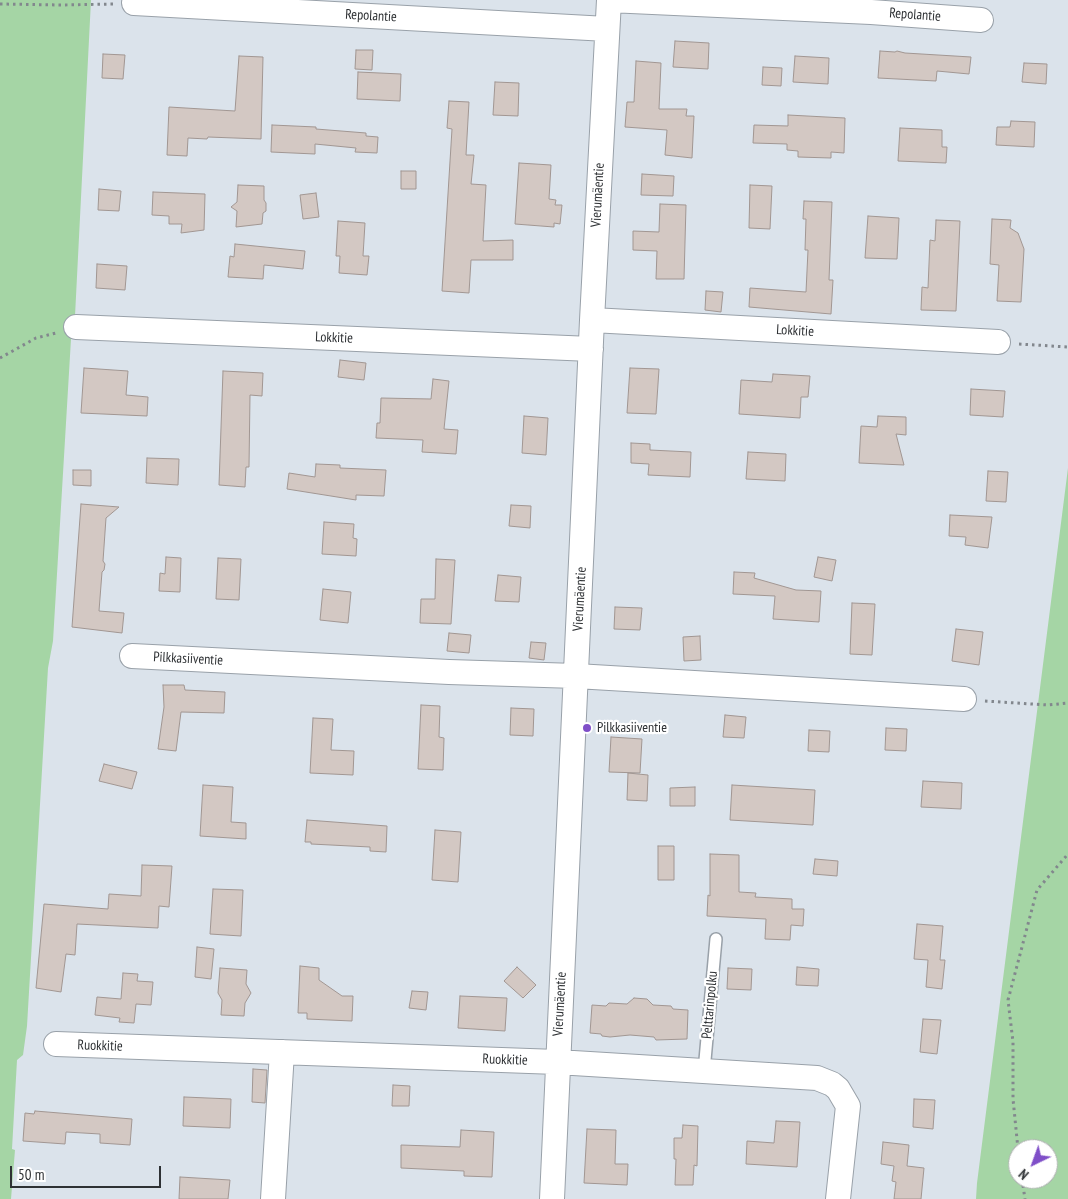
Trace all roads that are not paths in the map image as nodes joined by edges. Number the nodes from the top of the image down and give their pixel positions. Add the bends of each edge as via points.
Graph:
1 (609, 0) edge
2 (134, 3) road end
3 (872, 6) edge
4 (981, 20) dead end
5 (608, 28) junction
6 (592, 320) junction
7 (76, 327) road end
8 (998, 342) road end
9 (591, 350) junction
10 (132, 656) dead end
11 (576, 676) junction
12 (964, 699) road end
13 (716, 939) dead end
14 (56, 1044) dead end
15 (282, 1052) junction
16 (557, 1062) junction
17 (704, 1072) junction
18 (273, 1199) edge
19 (552, 1199) edge
20 (838, 1199) edge

1 - 3 street, Repolantie
1 - 5 street, Vierumäentie
2 - 5 street, Repolantie
3 - 4 street, Repolantie
5 - 6 street, Vierumäentie
6 - 8 street, Lokkitie
6 - 9 street, Vierumäentie
7 - 9 street, Lokkitie
9 - 11 street, Vierumäentie
10 - 11 street, Pilkkasiiventie
11 - 12 street, Pilkkasiiventie
11 - 16 street, Vierumäentie
13 - 17 lane, Pelttarinpolku
14 - 15 street, Ruokkitie
15 - 16 street, Ruokkitie
15 - 18 street
16 - 17 street, Ruokkitie
16 - 19 street, Vierumäentie
17 - 20 street, Ruokkitie via 817,1078 838,1089 848,1106

